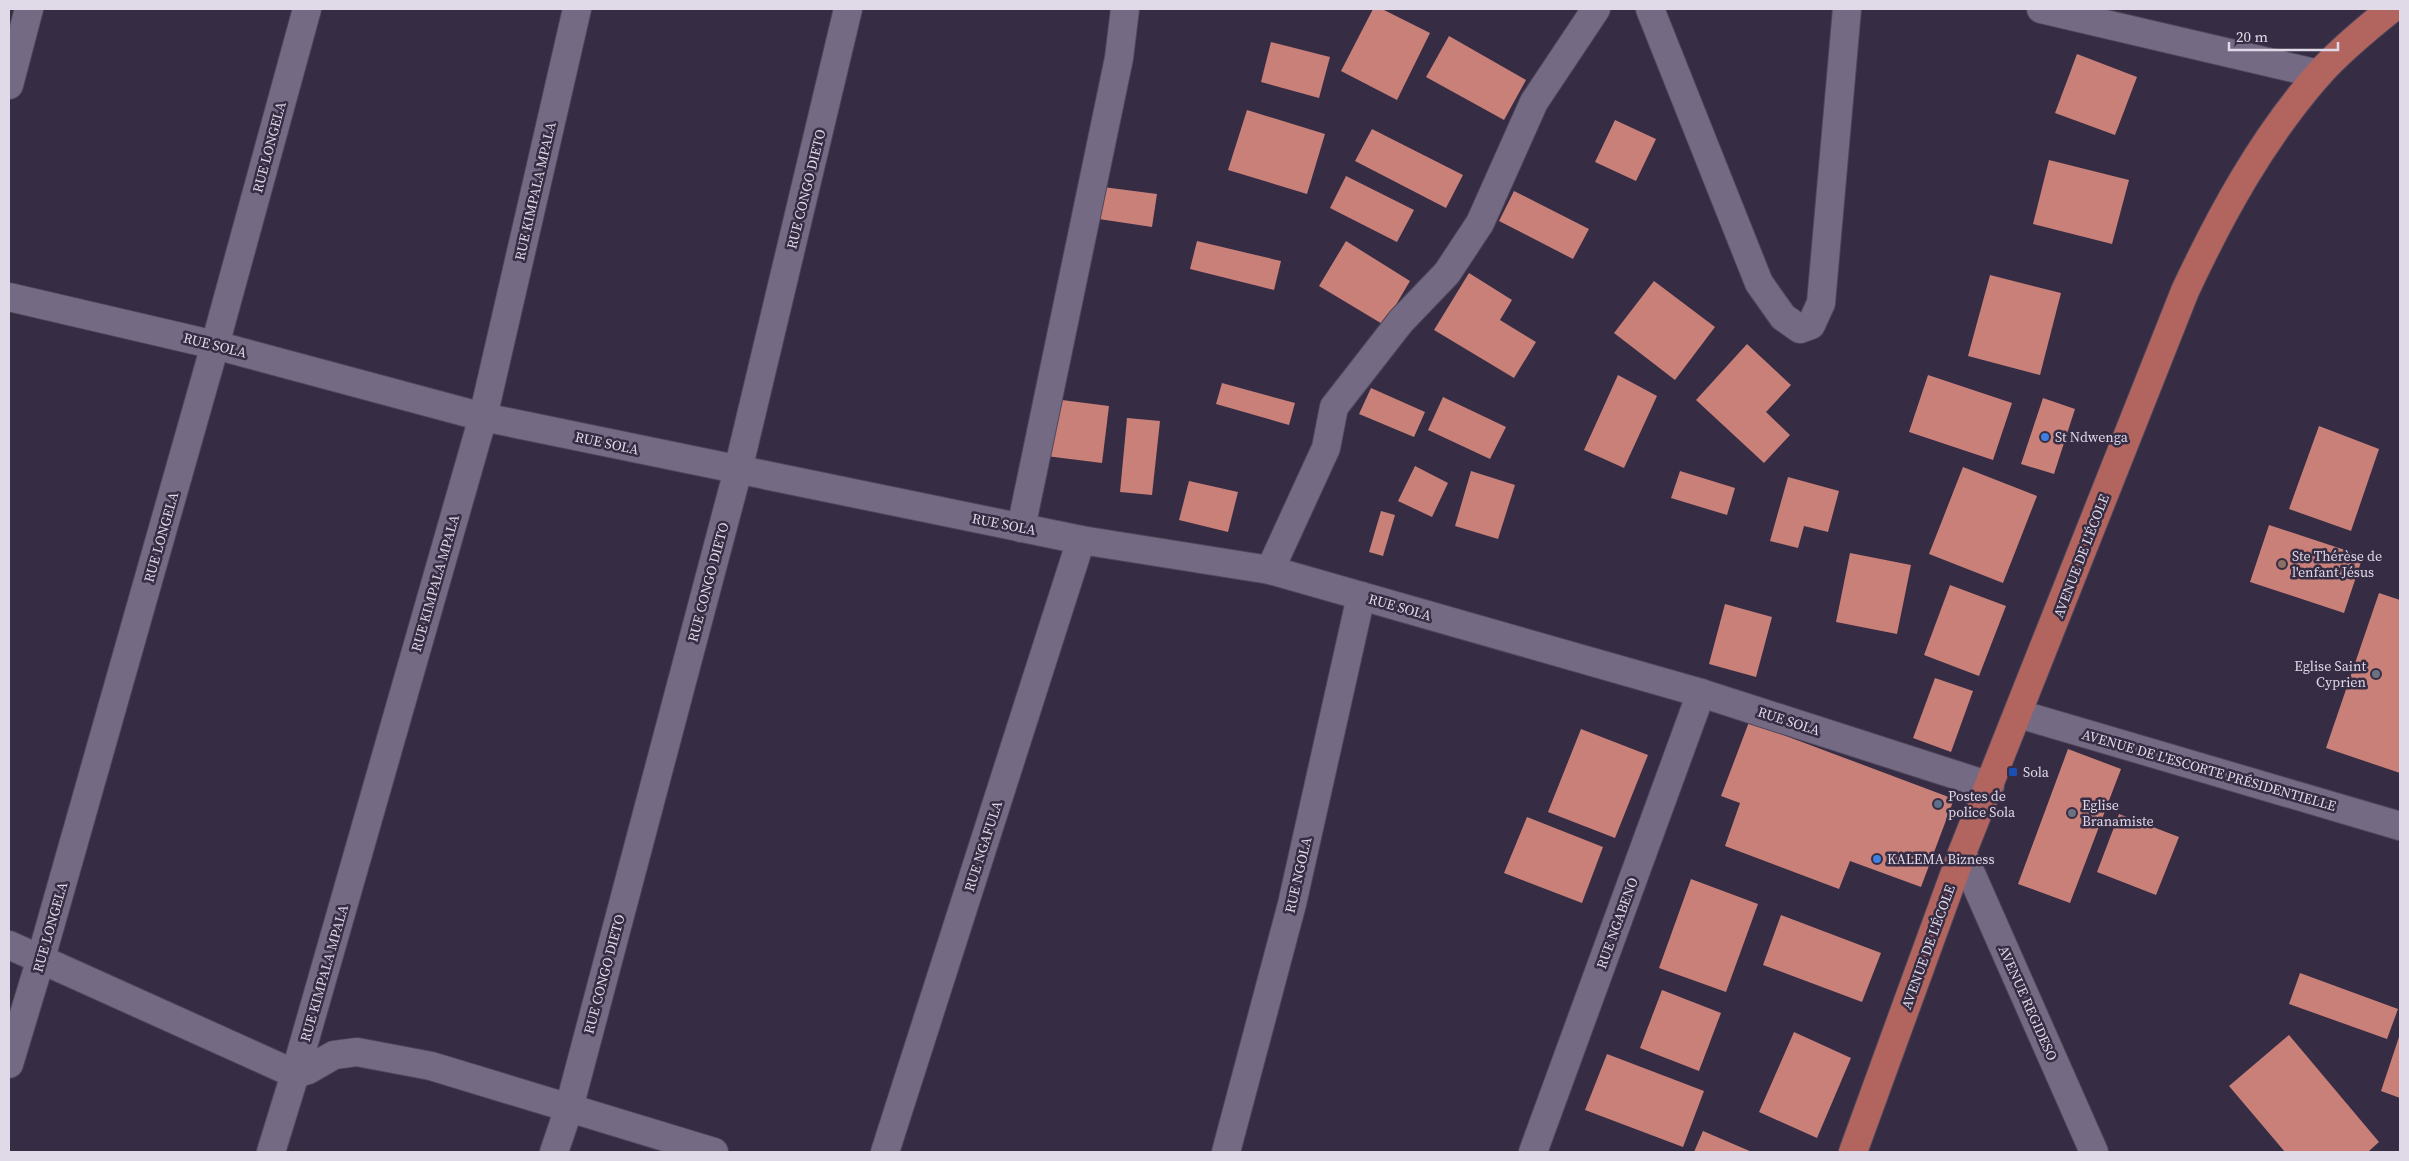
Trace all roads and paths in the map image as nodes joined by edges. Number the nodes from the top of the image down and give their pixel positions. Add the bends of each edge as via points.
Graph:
1 (29, 9) edge
2 (306, 9) edge
3 (578, 9) edge
4 (848, 9) edge
5 (1125, 9) edge
6 (1596, 9) edge
7 (1650, 9) edge
8 (1848, 9) edge
9 (2041, 9) edge
10 (2391, 9) edge
11 (2319, 74) junction
12 (9, 85) edge
13 (9, 297) edge
14 (215, 345) junction
15 (483, 417) junction
16 (738, 470) junction
17 (1021, 528) junction
18 (1081, 540) junction
19 (1270, 570) junction
20 (1361, 596) junction
21 (1701, 693) junction
22 (2019, 714) junction
23 (1990, 786) junction
24 (2400, 826) edge
25 (1962, 853) junction
26 (9, 945) edge
27 (42, 958) junction
28 (9, 1064) edge
29 (295, 1074) junction
30 (568, 1108) junction
31 (270, 1152) edge
32 (554, 1152) edge
33 (714, 1152) edge
34 (884, 1152) edge
35 (1226, 1152) edge
36 (1533, 1152) edge
37 (1853, 1152) edge
38 (2094, 1152) edge

1 - 12 street
2 - 14 street, RUE LONGELA
3 - 15 street, RUE KIMPALA MPALA
4 - 16 street, RUE CONGO DIETO
5 - 17 street via 1119,58
6 - 19 street via 1534,102 1480,222 1447,273 1401,321 1334,407 1326,448
7 - 8 street via 1759,283 1783,316 1800,328 1812,325 1821,303
9 - 11 street
10 - 11 main road, AVENUE DE L'ÉCOLE
11 - 22 main road, AVENUE DE L'ÉCOLE via 2252,165 2212,233 2185,291
13 - 14 street, RUE SOLA
14 - 15 street, RUE SOLA
14 - 27 street, RUE LONGELA
15 - 16 street, RUE SOLA
15 - 29 street, RUE KIMPALA MPALA
16 - 17 street, RUE SOLA
16 - 30 street, RUE CONGO DIETO
17 - 18 street, RUE SOLA
18 - 19 street, RUE SOLA
18 - 34 street, RUE NGAFULA
19 - 20 street, RUE SOLA
20 - 21 street, RUE SOLA
20 - 35 street, RUE NGOLA via 1292,904
21 - 23 street, RUE SOLA
21 - 36 street, RUE NGABENO
22 - 23 main road, AVENUE DE L'ÉCOLE
22 - 24 street, AVENUE DE L'ESCORTE PRÉSIDENTIELLE
23 - 25 main road, AVENUE DE L'ÉCOLE
25 - 37 main road, AVENUE DE L'ÉCOLE
25 - 38 street, AVENUE REGIDESO
26 - 27 street
27 - 28 street, RUE LONGELA
27 - 29 street
29 - 30 street via 334,1055 357,1052 431,1066
29 - 31 street, RUE KIMPALA MPALA
30 - 32 street, RUE CONGO DIETO
30 - 33 street

